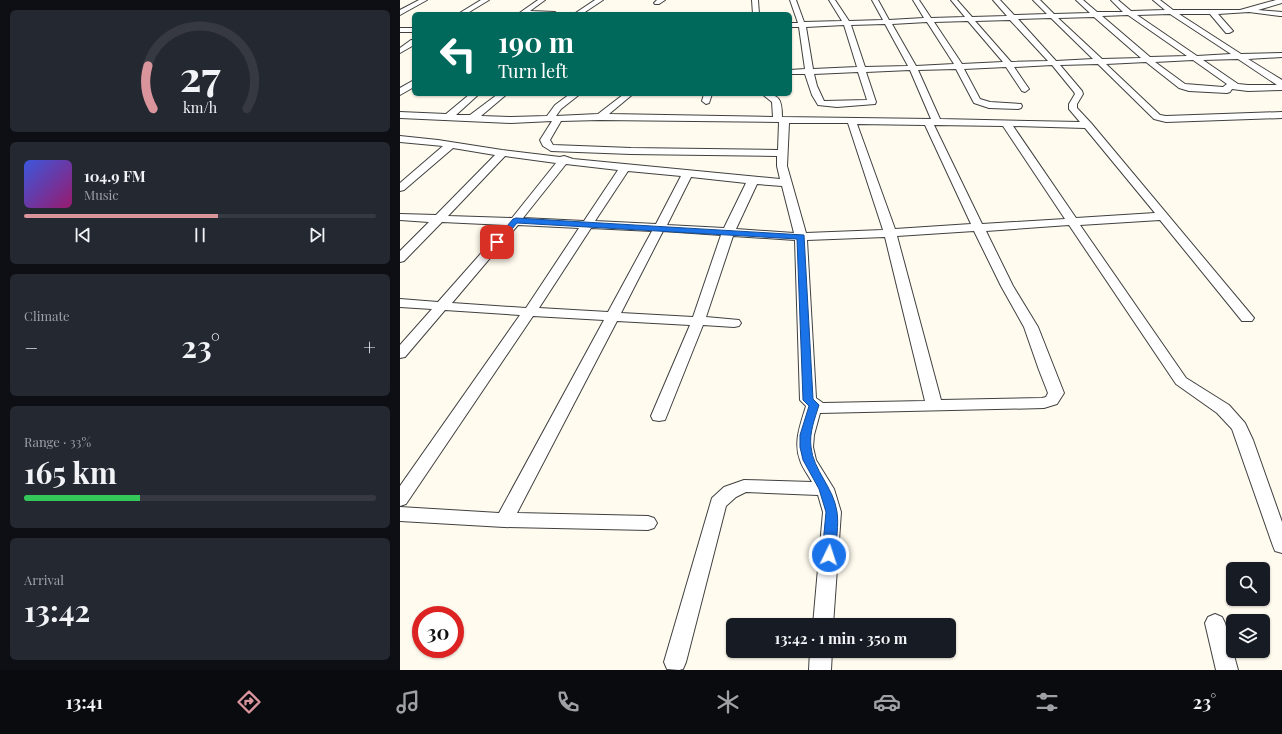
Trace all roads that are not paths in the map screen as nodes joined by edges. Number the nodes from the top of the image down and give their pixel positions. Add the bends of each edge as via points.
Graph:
1 (424, 0) edge
2 (486, 0) edge
3 (542, 0) edge
4 (600, 0) edge
5 (755, 0) edge
6 (792, 0) edge
7 (832, 0) edge
8 (875, 0) edge
9 (916, 0) edge
10 (954, 0) edge
11 (996, 0) edge
12 (1036, 0) edge
13 (1079, 0) edge
14 (1114, 0) edge
15 (1156, 0) edge
16 (1282, 1) edge
17 (1189, 4) dead end
18 (1222, 5) dead end
19 (1250, 11) junction
20 (465, 12) edge
21 (524, 12) edge
22 (580, 12) edge
23 (756, 12) edge
24 (1171, 12) junction
25 (1196, 12) junction
26 (1212, 12) junction
27 (1231, 12) junction
28 (400, 13) edge
29 (1130, 13) junction
30 (1280, 14) dead end
31 (1096, 15) junction
32 (1054, 16) junction
33 (1012, 17) junction
34 (927, 19) junction
35 (970, 19) junction
36 (886, 21) junction
37 (846, 22) junction
38 (801, 24) junction
39 (792, 25) edge
40 (400, 30) edge
41 (412, 30) edge
42 (1229, 31) dead end
43 (412, 43) edge
44 (400, 51) edge
45 (412, 52) edge
46 (1282, 55) edge
47 (1239, 56) junction
48 (1194, 57) junction
49 (1148, 60) junction
50 (1101, 61) junction
51 (1054, 63) junction
52 (1008, 64) junction
53 (959, 66) junction
54 (913, 68) junction
55 (861, 70) junction
56 (810, 71) junction
57 (792, 72) edge
58 (400, 82) edge
59 (412, 83) edge
60 (412, 84) edge
61 (1282, 84) edge
62 (1240, 87) junction
63 (1282, 87) edge
64 (1026, 89) dead end
65 (400, 92) edge
66 (473, 96) edge
67 (500, 96) edge
68 (573, 96) edge
69 (626, 96) edge
70 (771, 96) edge
71 (1018, 106) dead end
72 (400, 115) edge
73 (1282, 115) edge
74 (448, 117) junction
75 (600, 117) junction
76 (471, 119) junction
77 (554, 119) junction
78 (781, 120) junction
79 (851, 120) junction
80 (933, 122) junction
81 (1006, 123) junction
82 (1088, 125) junction
83 (400, 139) edge
84 (450, 145) junction
85 (551, 148) junction
86 (503, 153) junction
87 (782, 154) junction
88 (537, 156) junction
89 (564, 159) junction
90 (625, 167) junction
91 (687, 175) junction
92 (753, 180) junction
93 (786, 183) junction
94 (400, 188) edge
95 (400, 216) edge
96 (1163, 216) junction
97 (439, 219) junction
98 (516, 220) junction
99 (1073, 222) junction
100 (587, 225) junction
101 (978, 227) junction
102 (658, 228) junction
103 (728, 233) junction
104 (890, 233) junction
105 (801, 237) junction
106 (400, 258) edge
107 (400, 303) edge
108 (443, 305) junction
109 (529, 312) junction
110 (614, 316) junction
111 (1247, 318) dead end
112 (698, 321) junction
113 (734, 322) dead end
114 (400, 354) edge
115 (814, 405) junction
116 (934, 405) junction
117 (659, 416) dead end
118 (825, 489) junction
119 (400, 499) edge
120 (400, 514) edge
121 (504, 520) junction
122 (648, 522) dead end
123 (1282, 546) edge
124 (824, 618) edge
125 (1215, 623) dead end
126 (821, 658) edge
127 (675, 662) dead end
128 (820, 670) edge
129 (1227, 670) edge

1 - 28 street
2 - 20 street
3 - 21 street
4 - 22 street
5 - 23 street
6 - 38 street
7 - 37 street
8 - 36 street
9 - 34 street
10 - 35 street
11 - 33 street
12 - 32 street
13 - 31 street
14 - 29 street
15 - 24 street
16 - 19 street
17 - 25 street
18 - 27 street
19 - 27 street
19 - 30 street
24 - 25 street
24 - 29 street
24 - 47 street
25 - 26 street
26 - 27 street
26 - 42 street
29 - 31 street
29 - 48 street
31 - 32 street
31 - 49 street
32 - 33 street
32 - 50 street
33 - 35 street
33 - 51 street
34 - 35 street
34 - 36 street
34 - 53 street
35 - 52 street
36 - 37 street
36 - 54 street
37 - 38 street
37 - 55 street
38 - 39 street
38 - 56 street
40 - 41 street
43 - 44 street
44 - 45 street
46 - 47 street
47 - 48 street
47 - 61 street
48 - 49 street
48 - 62 street
49 - 50 street
49 - 62 street via 1186,88 1227,90 1228,86
50 - 51 street
50 - 73 street via 1159,118
51 - 52 street
51 - 82 street via 1078,91 1073,107
52 - 53 street
52 - 64 street
53 - 54 street
53 - 71 street via 977,101 989,105
54 - 55 street
54 - 80 street
55 - 56 street
55 - 56 street via 872,102 821,103
56 - 57 street
58 - 59 street
60 - 65 street
62 - 63 street
66 - 74 street
67 - 76 street
68 - 77 street via 558,107
69 - 75 street
70 - 78 street via 778,103
72 - 74 street
74 - 76 street
75 - 77 street
75 - 78 street
76 - 77 street
77 - 85 street via 545,140
78 - 79 street
78 - 87 street
79 - 80 street
79 - 104 street
80 - 81 street
80 - 101 street
81 - 82 street
81 - 99 street
82 - 96 street
83 - 84 street
84 - 86 street
84 - 94 street
85 - 87 street
85 - 88 street
86 - 88 street
86 - 97 street
87 - 93 street
88 - 89 street
89 - 90 street
89 - 98 street
90 - 91 street
90 - 100 street
91 - 92 street
91 - 102 street
92 - 93 street
92 - 103 street
93 - 105 street
95 - 97 street
96 - 99 street
96 - 111 street
97 - 98 street
97 - 106 street
98 - 100 street
98 - 108 street
99 - 101 street
99 - 123 street via 1181,381 1223,409 1238,427 1245,440
100 - 102 street
100 - 109 street
101 - 104 street
101 - 116 street via 1031,328 1056,393 1049,402 1044,403
102 - 103 street
102 - 110 street
103 - 105 street
103 - 112 street
104 - 105 street
104 - 116 street
105 - 115 street via 808,400
107 - 108 street
108 - 109 street
108 - 114 street
109 - 110 street
109 - 119 street
110 - 112 street
110 - 121 street
112 - 113 street
112 - 117 street
115 - 116 street via 822,408
115 - 118 street via 805,447 808,460
118 - 124 street via 832,512
118 - 127 street via 744,486 730,492 718,503
120 - 121 street
121 - 122 street
125 - 129 street
126 - 128 street

